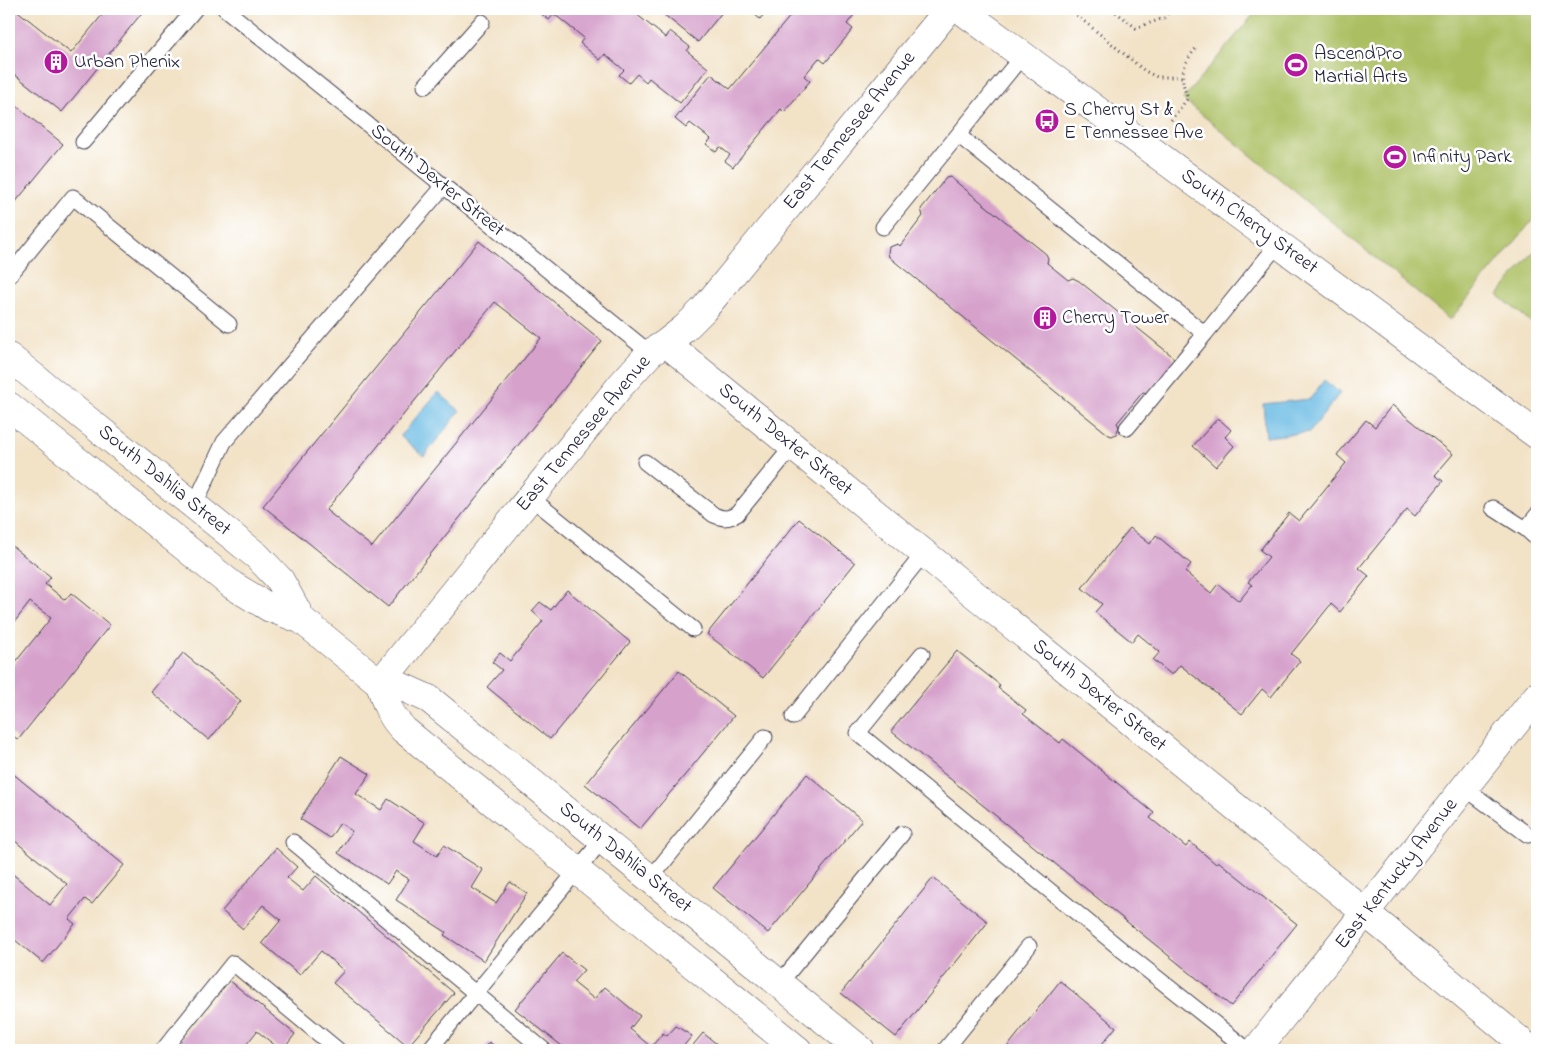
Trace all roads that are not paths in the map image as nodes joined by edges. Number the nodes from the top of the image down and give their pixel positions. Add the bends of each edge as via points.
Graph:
1 (195, 9) edge
2 (225, 9) edge
3 (949, 9) edge
4 (960, 9) edge
5 (482, 22) dead end
6 (1023, 55) junction
7 (425, 86) dead end
8 (958, 135) junction
9 (83, 142) dead end
10 (444, 186) junction
11 (883, 227) dead end
12 (1278, 244) junction
13 (9, 276) edge
14 (229, 324) dead end
15 (1205, 334) junction
16 (658, 348) junction
17 (9, 357) edge
18 (9, 406) edge
19 (1127, 428) dead end
20 (1537, 435) edge
21 (792, 447) junction
22 (645, 462) dead end
23 (530, 497) junction
24 (194, 506) junction
25 (1493, 508) dead end
26 (1537, 515) edge
27 (1531, 534) edge
28 (924, 553) junction
29 (302, 620) junction
30 (693, 629) dead end
31 (922, 654) dead end
32 (380, 683) junction
33 (1537, 696) edge
34 (793, 717) dead end
35 (765, 737) dead end
36 (1465, 788) junction
37 (902, 834) dead end
38 (1528, 835) dead end
39 (602, 840) junction
40 (293, 842) dead end
41 (576, 870) junction
42 (650, 879) junction
43 (1366, 914) junction
44 (1029, 946) dead end
45 (779, 984) junction
46 (476, 994) junction
47 (163, 1050) edge
48 (338, 1050) edge
49 (428, 1050) edge
50 (544, 1050) edge
51 (798, 1050) edge
52 (861, 1050) edge
53 (945, 1050) edge
54 (1248, 1050) edge
55 (1256, 1050) edge
56 (1531, 1050) edge

1 - 9 lane
2 - 10 lane, South Dexter Street
3 - 16 street, East Tennessee Avenue via 710,303 685,328
4 - 6 street, South Cherry Street
5 - 7 lane
6 - 8 lane
6 - 12 street, South Cherry Street
8 - 11 lane
8 - 15 lane
10 - 16 lane, South Dexter Street
10 - 24 lane via 224,442
12 - 15 lane
12 - 20 street, South Cherry Street
13 - 14 lane via 72,197
15 - 19 lane
16 - 21 street, South Dexter Street
16 - 23 street, East Tennessee Avenue via 602,408
17 - 24 street, South Dahlia Street
18 - 29 street, South Dahlia Street via 232,585 264,604
21 - 22 lane via 737,514 721,519
21 - 28 street, South Dexter Street
23 - 30 lane
23 - 32 street, East Tennessee Avenue
24 - 29 street, South Dahlia Street via 270,568
25 - 27 lane
26 - 27 lane
28 - 34 lane
28 - 43 street, South Dexter Street
29 - 32 street, South Dahlia Street
31 - 54 lane via 858,733
32 - 39 street, South Dahlia Street via 400,686 429,699
32 - 41 street, South Dahlia Street via 395,722
33 - 36 street, East Kentucky Avenue
35 - 42 lane
36 - 38 lane
36 - 43 street, East Kentucky Avenue
37 - 45 lane
39 - 41 lane
39 - 42 street, South Dahlia Street
40 - 46 lane
41 - 46 lane
41 - 51 street, South Dahlia Street
42 - 45 street, South Dahlia Street
43 - 55 street, East Kentucky Avenue
43 - 56 street, South Dexter Street
44 - 53 lane
45 - 52 street, South Dahlia Street
46 - 49 lane
46 - 50 lane
47 - 48 lane via 234,963

